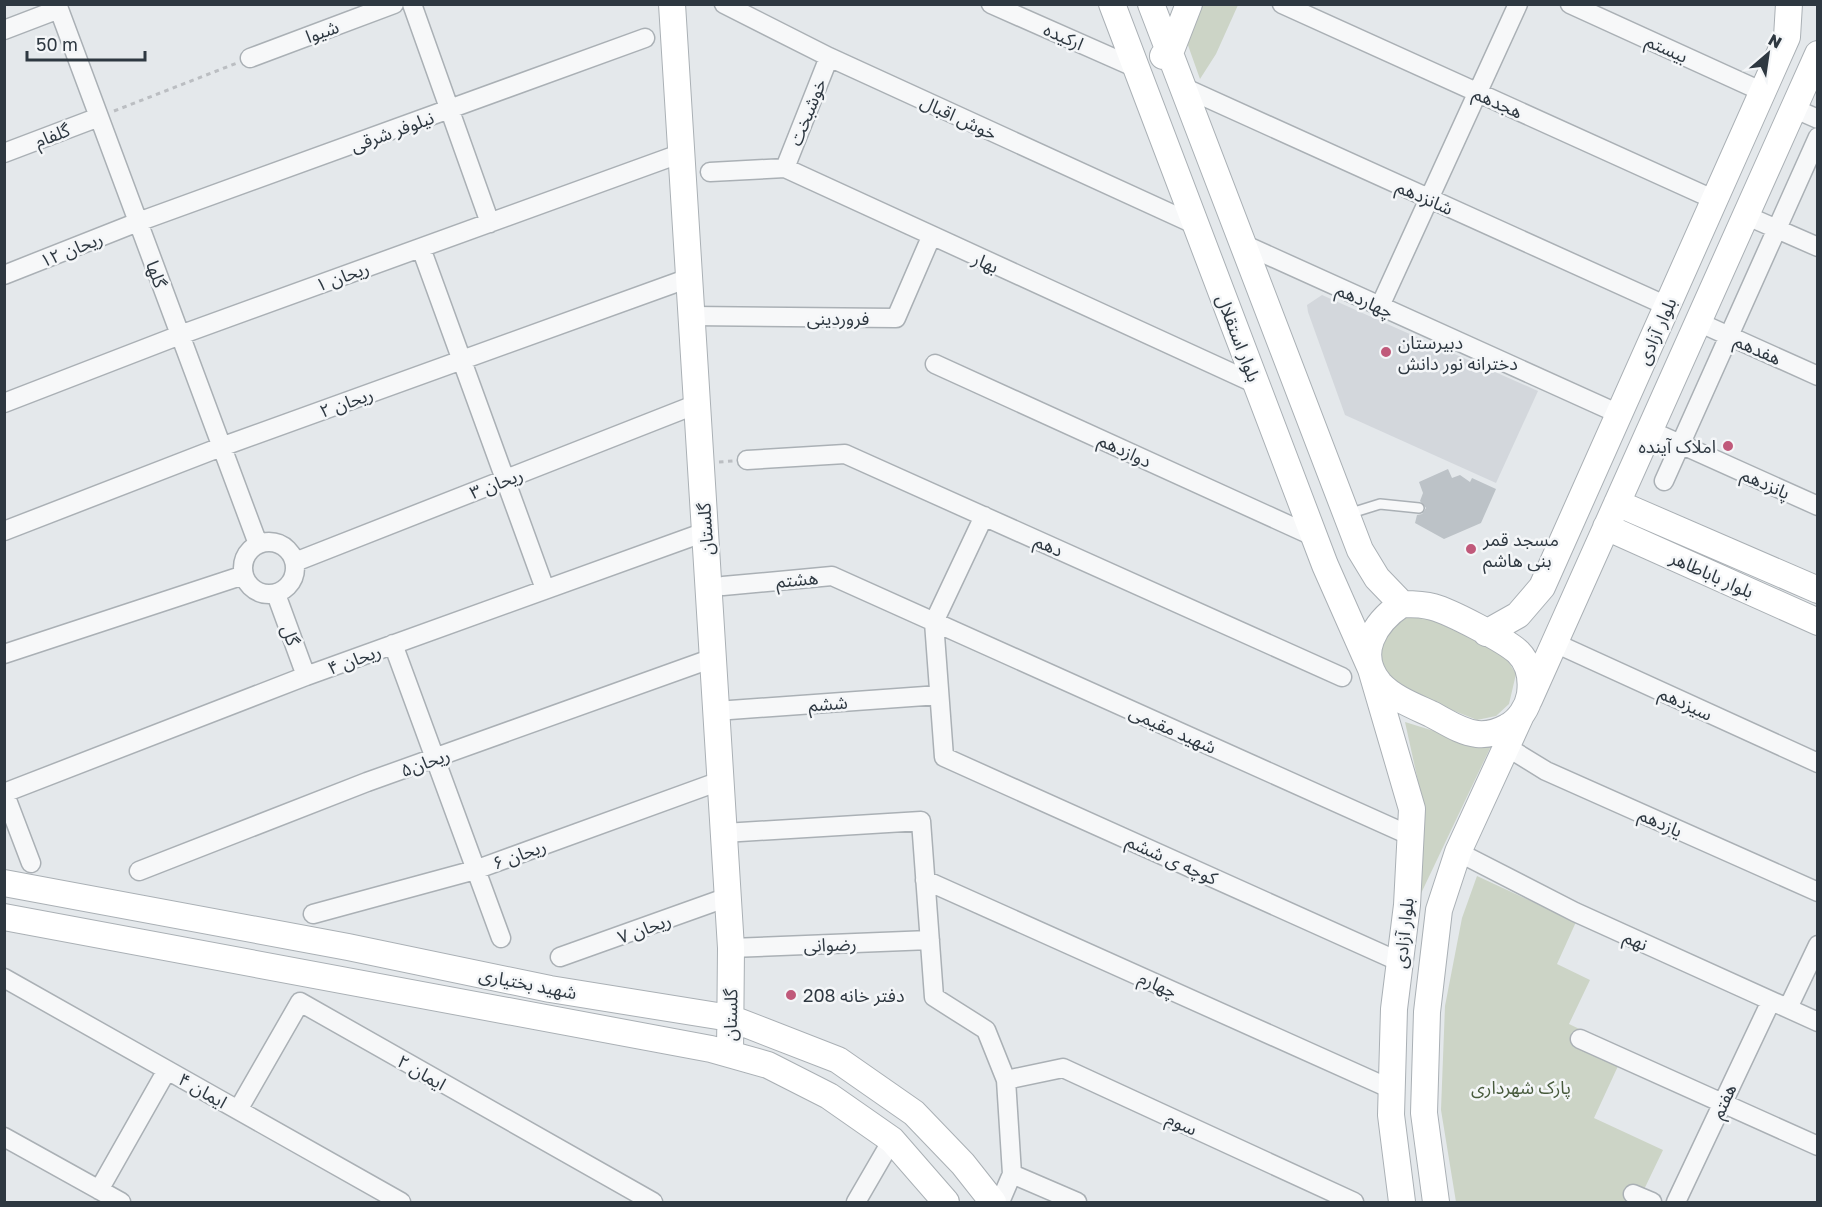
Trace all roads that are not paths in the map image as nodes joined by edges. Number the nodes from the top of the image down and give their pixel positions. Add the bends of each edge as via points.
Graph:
1 (394, 4) edge
2 (412, 4) edge
3 (672, 4) edge
4 (724, 4) edge
5 (991, 4) edge
6 (1112, 4) edge
7 (1151, 4) edge
8 (1189, 4) edge
9 (1282, 4) edge
10 (1518, 4) edge
11 (1570, 4) edge
12 (1789, 4) edge
13 (58, 7) edge
14 (4, 30) edge
15 (645, 38) dead end
16 (1170, 53) junction
17 (1818, 54) edge
18 (250, 57) road end
19 (829, 57) junction
20 (1136, 68) junction
21 (1183, 87) junction
22 (1763, 92) junction
23 (1478, 93) junction
24 (1793, 108) junction
25 (449, 110) junction
26 (99, 117) junction
27 (1818, 119) edge
28 (1818, 137) edge
29 (4, 153) edge
30 (682, 153) junction
31 (785, 168) junction
32 (710, 172) dead end
33 (1429, 198) junction
34 (1715, 200) junction
35 (1745, 215) junction
36 (138, 222) junction
37 (490, 223) junction
38 (1196, 225) junction
39 (1777, 229) junction
40 (931, 237) junction
41 (1243, 244) junction
42 (1818, 247) edge
43 (421, 248) junction
44 (4, 275) edge
45 (690, 278) junction
46 (1380, 306) junction
47 (1667, 306) junction
48 (692, 315) junction
49 (1698, 322) junction
50 (180, 335) junction
51 (1729, 336) junction
52 (461, 360) junction
53 (935, 364) dead end
54 (1818, 376) edge
55 (1256, 384) junction
56 (4, 403) edge
57 (697, 404) junction
58 (1619, 414) junction
59 (1650, 430) junction
60 (1681, 444) junction
61 (221, 447) junction
62 (747, 460) road end
63 (506, 479) junction
64 (1664, 481) dead end
65 (1617, 503) junction
66 (1818, 506) edge
67 (1419, 508) dead end
68 (1346, 515) junction
69 (984, 516) junction
70 (1606, 527) junction
71 (4, 531) edge
72 (705, 532) junction
73 (1315, 537) junction
74 (258, 544) junction
75 (295, 562) junction
76 (244, 575) junction
77 (723, 586) dead end
78 (545, 589) junction
79 (1818, 590) edge
80 (276, 594) junction
81 (1402, 604) junction
82 (934, 622) junction
83 (1818, 622) edge
84 (1486, 633) junction
85 (1554, 643) junction
86 (393, 644) junction
87 (4, 654) edge
88 (713, 658) junction
89 (1371, 669) junction
90 (306, 676) junction
91 (1342, 677) dead end
92 (939, 695) junction
93 (1525, 708) junction
94 (716, 711) junction
95 (1507, 747) junction
96 (434, 758) junction
97 (1818, 763) edge
98 (720, 781) junction
99 (5, 792) edge
100 (723, 833) junction
101 (1411, 836) junction
102 (1458, 852) junction
103 (31, 863) dead end
104 (475, 870) junction
105 (139, 871) dead end
106 (926, 880) junction
107 (4, 883) edge
108 (1818, 892) edge
109 (728, 897) junction
110 (100, 900) junction
111 (313, 914) dead end
112 (4, 917) edge
113 (97, 933) junction
114 (501, 938) dead end
115 (930, 940) junction
116 (1818, 945) edge
117 (731, 948) junction
118 (560, 957) dead end
119 (1400, 962) junction
120 (4, 978) edge
121 (1771, 1001) junction
122 (1788, 1008) junction
123 (730, 1018) junction
124 (1818, 1022) edge
125 (1580, 1039) dead end
126 (730, 1054) junction
127 (167, 1070) junction
128 (1006, 1080) junction
129 (1391, 1089) junction
130 (1722, 1103) junction
131 (238, 1110) junction
132 (4, 1137) edge
133 (892, 1140) junction
134 (1818, 1146) edge
135 (1012, 1174) junction
136 (99, 1190) junction
137 (1634, 1194) dead end
138 (121, 1203) edge
139 (401, 1203) edge
140 (653, 1203) edge
141 (856, 1203) edge
142 (946, 1203) edge
143 (993, 1203) edge
144 (1000, 1203) edge
145 (1077, 1203) edge
146 (1354, 1203) edge
147 (1402, 1203) edge
148 (1436, 1203) edge
149 (1652, 1203) edge
150 (1676, 1203) edge

1 - 18 street, شیوا
2 - 25 street
3 - 30 main road, گلستان
4 - 19 street, خوش اقبال
5 - 20 street, ارکیده
6 - 20 main road, بلوار استقلال
7 - 16 main road, بلوار استقلال
8 - 16 main road
9 - 23 street, هجدهم
10 - 23 street
11 - 22 street, بیستم
12 - 22 main road, بلوار آزادی via 1787,37
13 - 14 street
13 - 26 street, گلها
15 - 25 street, نیلوفر شرقی
16 - 20 main road
16 - 21 main road, بلوار استقلال
17 - 24 main road, بلوار آزادی
19 - 31 street, خوشبخت
19 - 38 street, خوش اقبال
20 - 38 main road, بلوار استقلال
21 - 33 street, شانزدهم
21 - 41 main road, بلوار استقلال
22 - 34 main road, بلوار آزادی
23 - 33 street
23 - 34 street, هجدهم
24 - 27 street
24 - 35 main road, بلوار آزادی
25 - 36 street, نیلوفر شرقی
25 - 37 street
26 - 29 street, گلفام
26 - 36 street, گلها
28 - 39 street
30 - 37 street, ریحان ۱
30 - 45 main road, گلستان
31 - 32 street, بهار
31 - 40 street, بهار
33 - 46 street
33 - 47 street, شانزدهم
34 - 47 main road, بلوار آزادی
35 - 39 street
35 - 49 main road, بلوار آزادی
36 - 44 street, ریحان ۱۲
36 - 50 street, گلها
37 - 43 street, ریحان ۱
38 - 55 main road, بلوار استقلال
39 - 42 street
39 - 51 street
40 - 48 street, فروردینی via 896,318
40 - 55 street, بهار
41 - 46 street, چهاردهم
41 - 68 main road, بلوار استقلال
43 - 50 street, ریحان ۱
43 - 52 street
45 - 48 main road, گلستان
45 - 52 street, ریحان ۲
46 - 58 street, چهاردهم
47 - 58 main road, بلوار آزادی
48 - 57 main road, گلستان
49 - 51 street, هفدهم
49 - 59 main road, بلوار آزادی
50 - 56 street, ریحان ۱
50 - 61 street, گلها
51 - 54 street, هفدهم
51 - 60 street
52 - 61 street, ریحان ۲
52 - 63 street
53 - 73 street, دوازدهم
55 - 73 main road, بلوار استقلال
57 - 63 street, ریحان ۳
57 - 72 main road, گلستان
58 - 84 main road, بلوار آزادی via 1542,587 1518,615
59 - 60 street, پانزدهم
59 - 65 main road, بلوار آزادی
60 - 64 street
60 - 66 street, پانزدهم
61 - 71 street, ریحان ۲
61 - 74 street, گلها
62 - 69 street, دهم via 845,454
63 - 75 street, ریحان ۳
63 - 78 street
65 - 70 main road, بلوار آزادی
65 - 79 main road, بلوار باباطاهر
67 - 68 lane via 1380,504
68 - 81 main road, بلوار استقلال via 1359,550 1377,578
69 - 82 street
69 - 91 street, دهم
70 - 83 main road, بلوار باباطاهر
70 - 85 main road, بلوار آزادی
72 - 78 street, ریحان ۴
72 - 88 main road, گلستان
73 - 89 main road, بلوار استقلال
74 - 75 street via 281,544
74 - 76 street via 247,554
75 - 80 street via 290,585
76 - 80 street via 253,589
76 - 87 street
77 - 82 street, هشتم via 832,576
78 - 86 street, ریحان ۴
80 - 90 street, گل
81 - 84 main road via 1436,607
81 - 89 main road via 1378,623 1368,654
82 - 92 street
82 - 101 street, شهید مقیمی
84 - 93 main road via 1519,653 1527,667 1531,684
85 - 93 main road, بلوار آزادی
85 - 97 street, سیزدهم
86 - 90 street, ریحان ۴
86 - 96 street
88 - 94 main road, گلستان
88 - 96 street, ریحان۵
89 - 93 main road via 1391,694 1461,730 1494,733 1509,726
89 - 101 main road, بلوار آزادی via 1412,809
90 - 99 street, ریحان ۴
92 - 94 street, ششم
92 - 119 street, کوچه ی ششم via 944,757
93 - 95 main road, بلوار آزادی
94 - 98 main road, گلستان
95 - 102 main road, بلوار آزادی
95 - 108 street, یازدهم via 1546,771
96 - 104 street
96 - 105 street, ریحان۵
98 - 100 main road, گلستان
98 - 104 street, ریحان ۶
99 - 103 street
100 - 106 street via 921,821
100 - 109 main road, گلستان
101 - 119 main road, بلوار آزادی
102 - 121 street, نهم via 1575,912
102 - 148 main road, بلوار آزادی via 1440,910 1427,1012 1424,1113
104 - 111 street, ریحان ۶
104 - 114 street
106 - 115 street
106 - 129 street, چهارم
107 - 110 main road, شهید بختیاری
109 - 117 main road, گلستان
109 - 118 street, ریحان ۷
110 - 113 main road
110 - 123 main road, شهید بختیاری via 550,989
112 - 113 main road, شهید بختیاری
113 - 126 main road, شهید بختیاری
115 - 117 street, رضوانی
115 - 128 street via 934,997 986,1030
116 - 122 street
117 - 123 main road, گلستان
119 - 129 main road, بلوار آزادی
120 - 127 street, ایمان ۴
121 - 122 street, نهم
121 - 130 street, هفتم
122 - 124 street, نهم
123 - 126 main road, گلستان
123 - 143 main road, شهید بختیاری via 838,1060 914,1113 963,1164
125 - 130 street
126 - 133 main road, شهید بختیاری via 768,1065 828,1096
127 - 131 street, ایمان ۴
127 - 136 street
128 - 135 street
128 - 146 street, سوم via 1064,1068
129 - 147 main road, بلوار آزادی
130 - 134 street
130 - 150 street, هفتم
131 - 139 street, ایمان ۴
131 - 140 street, ایمان ۲ via 300,1002
132 - 136 street
133 - 141 street
133 - 142 main road, شهید بختیاری
135 - 144 street
135 - 145 street
136 - 138 street
137 - 149 street

